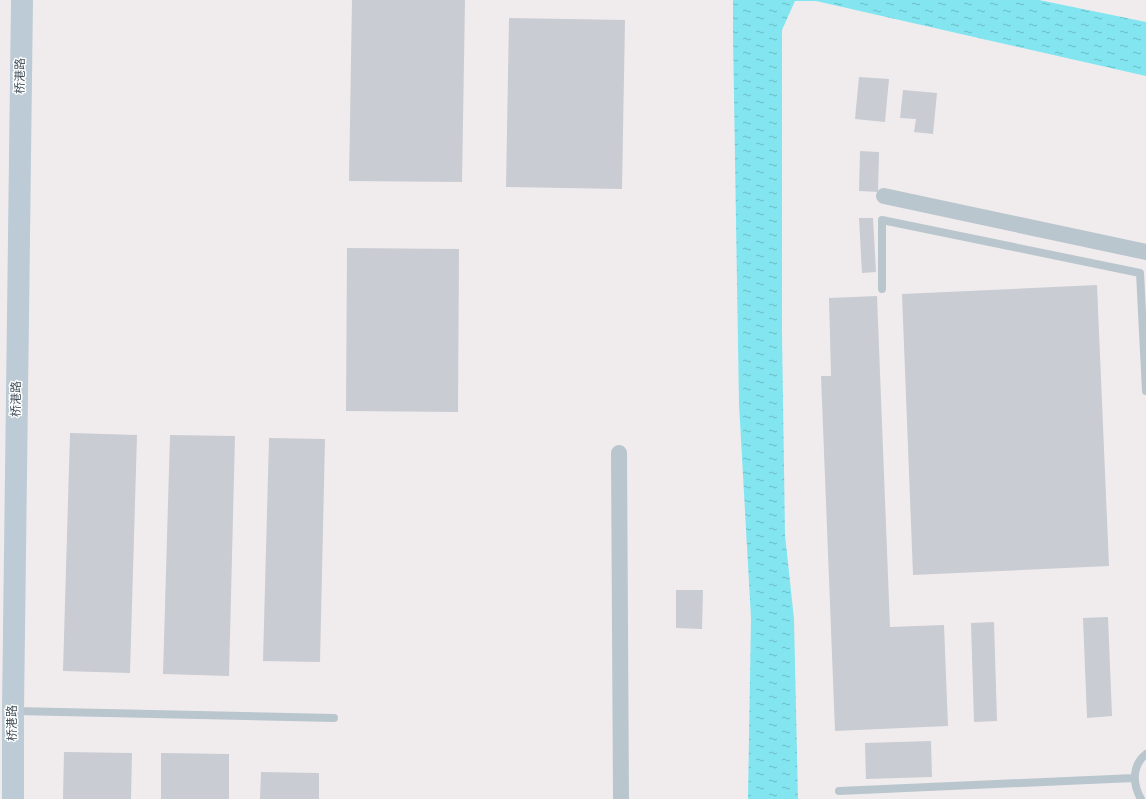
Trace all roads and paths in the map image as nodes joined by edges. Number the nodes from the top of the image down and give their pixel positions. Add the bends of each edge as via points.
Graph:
1 (22, 0) edge
2 (884, 196) dead end
3 (1146, 252) edge
4 (882, 288) dead end
5 (1146, 391) edge
6 (618, 453) dead end
7 (13, 710) junction
8 (334, 718) dead end
9 (1146, 754) edge
10 (1134, 778) junction
11 (839, 791) dead end
12 (13, 799) edge
13 (621, 799) edge
14 (1142, 799) edge

1 - 7 street, 桥港路
2 - 3 street
4 - 5 lane via 882,220 1140,273
6 - 13 street
7 - 8 lane
7 - 12 street, 桥港路
9 - 10 lane via 1136,767
10 - 11 lane
10 - 14 lane via 1136,790

